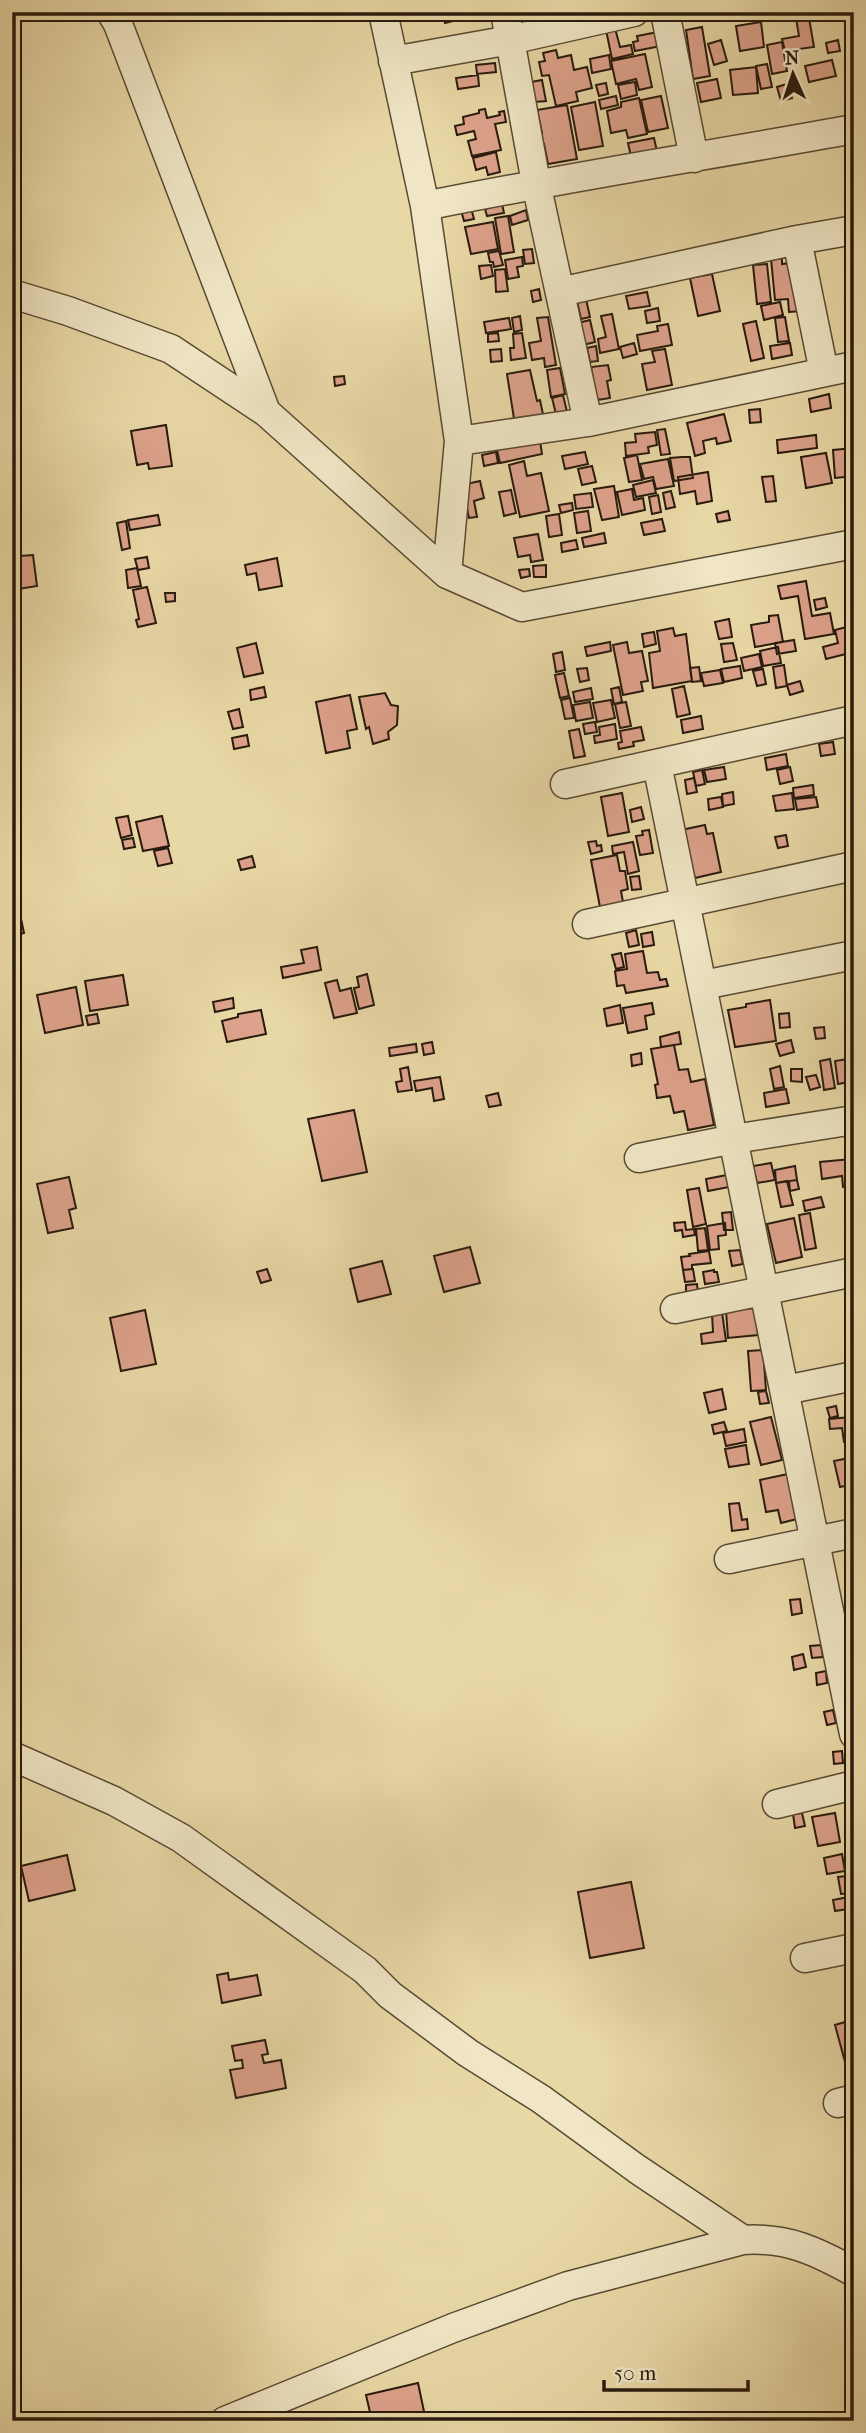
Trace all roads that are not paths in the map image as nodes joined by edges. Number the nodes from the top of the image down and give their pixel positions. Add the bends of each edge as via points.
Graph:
1 (111, 12) edge
2 (383, 12) edge
3 (505, 12) edge
4 (635, 12) edge
5 (665, 12) edge
6 (510, 40) junction
7 (393, 61) junction
8 (854, 130) edge
9 (694, 158) junction
10 (536, 183) junction
11 (425, 206) junction
12 (854, 230) edge
13 (797, 240) junction
14 (561, 292) junction
15 (12, 294) edge
16 (854, 366) edge
17 (824, 372) junction
18 (267, 412) junction
19 (588, 422) junction
20 (459, 441) junction
21 (854, 544) edge
22 (447, 573) junction
23 (854, 720) edge
24 (657, 764) junction
25 (565, 784) dead end
26 (854, 866) edge
27 (686, 903) junction
28 (586, 924) dead end
29 (854, 955) edge
30 (703, 985) junction
31 (854, 1120) edge
32 (734, 1139) junction
33 (639, 1157) dead end
34 (854, 1272) edge
35 (764, 1290) junction
36 (676, 1309) dead end
37 (854, 1376) edge
38 (785, 1390) junction
39 (854, 1533) edge
40 (814, 1541) junction
41 (729, 1559) dead end
42 (850, 1697) edge
43 (854, 1734) edge
44 (12, 1756) edge
45 (854, 1785) edge
46 (777, 1804) dead end
47 (854, 1948) edge
48 (805, 1958) dead end
49 (743, 2239) junction
50 (854, 2272) edge
51 (225, 2421) edge

1 - 18 street
2 - 7 street
3 - 6 street
4 - 6 street
5 - 9 street
6 - 7 street
6 - 10 street
7 - 11 street
8 - 9 street
9 - 10 street
10 - 11 street
10 - 14 street
11 - 20 street
12 - 13 street
13 - 14 street
13 - 17 street
14 - 19 street
15 - 18 street via 171,349
16 - 17 street
17 - 19 street
18 - 22 street
19 - 20 street
20 - 22 street
21 - 22 street via 522,607
23 - 24 street
24 - 25 street
24 - 27 street
26 - 27 street
27 - 28 street
27 - 30 street
29 - 30 street
30 - 32 street
31 - 32 street
32 - 33 street
32 - 35 street
34 - 35 street
35 - 36 street
35 - 38 street
37 - 38 street
38 - 40 street
39 - 40 street
40 - 41 street
40 - 42 street
42 - 43 street
44 - 49 street via 114,1801 181,1838 365,1970 390,1995 468,2053
45 - 46 street
47 - 48 street
49 - 50 street via 796,2244
49 - 51 street via 568,2286

